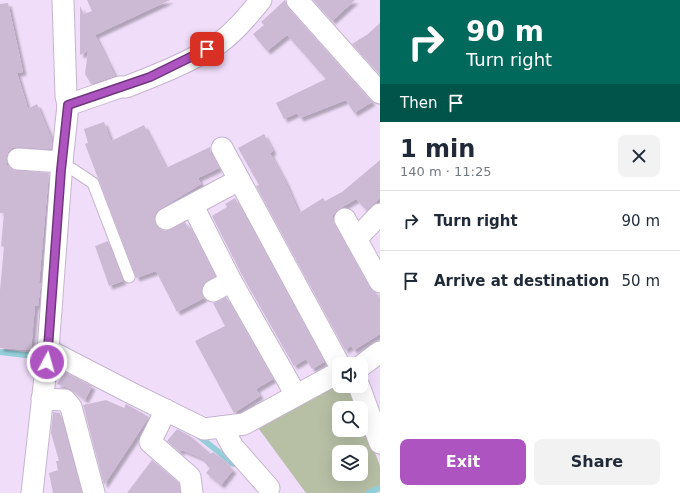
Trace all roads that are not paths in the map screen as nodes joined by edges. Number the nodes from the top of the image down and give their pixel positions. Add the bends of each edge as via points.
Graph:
1 (63, 0) edge
2 (261, 0) edge
3 (297, 0) edge
4 (380, 93) edge
5 (68, 105) junction
6 (222, 148) dead end
7 (18, 159) dead end
8 (61, 166) junction
9 (239, 180) junction
10 (193, 206) junction
11 (380, 214) edge
12 (166, 218) dead end
13 (345, 219) dead end
14 (356, 239) junction
15 (129, 277) dead end
16 (232, 280) junction
17 (380, 282) edge
18 (213, 291) dead end
19 (48, 350) junction
20 (380, 352) edge
21 (335, 357) edge
22 (368, 361) edge
23 (332, 376) edge
24 (362, 393) edge
25 (296, 395) junction
26 (42, 399) junction
27 (166, 410) junction
28 (222, 427) junction
29 (380, 443) edge
30 (269, 488) dead end
31 (32, 493) edge
32 (94, 493) edge
33 (192, 493) edge

1 - 5 street
2 - 5 street via 236,28 207,49 144,80
3 - 4 street
5 - 8 street
6 - 9 street
7 - 8 street
8 - 15 lane via 72,169 93,183
8 - 19 street
9 - 10 street
9 - 21 street
10 - 12 street
10 - 16 street
11 - 14 street
13 - 14 street
14 - 17 street
16 - 18 street
16 - 25 street
19 - 26 street
19 - 27 street
20 - 22 street
23 - 25 street
24 - 29 street
25 - 28 street via 244,424
26 - 31 street
26 - 32 street via 65,400 71,407
27 - 28 street via 204,429
27 - 33 street via 150,442 190,477
28 - 30 street via 233,447

